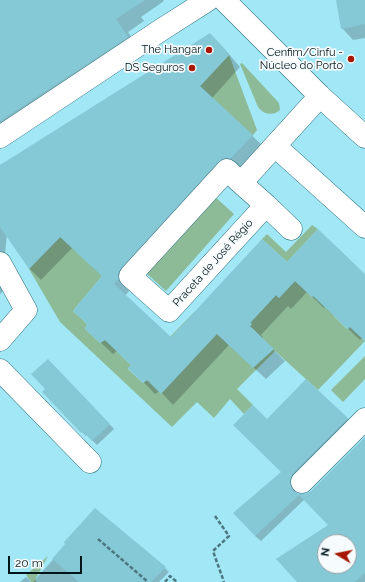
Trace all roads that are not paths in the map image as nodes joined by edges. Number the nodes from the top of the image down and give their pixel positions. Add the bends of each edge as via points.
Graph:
1 (208, 0) edge
2 (224, 0) edge
3 (320, 96) junction
4 (0, 137) edge
5 (365, 137) edge
6 (275, 146) junction
7 (241, 183) junction
8 (266, 205) junction
9 (365, 227) edge
10 (291, 229) dead end
11 (0, 263) edge
12 (0, 340) edge
13 (0, 370) edge
14 (365, 419) edge
15 (90, 462) dead end
16 (302, 482) dead end

1 - 4 street
2 - 3 street
3 - 5 street
3 - 6 street
6 - 7 street
6 - 9 street
7 - 8 street, Praceta de José Régio
7 - 8 street, Praceta de José Régio via 227,170 130,276 169,312
8 - 10 street
11 - 12 street via 26,310
13 - 15 street
14 - 16 street

